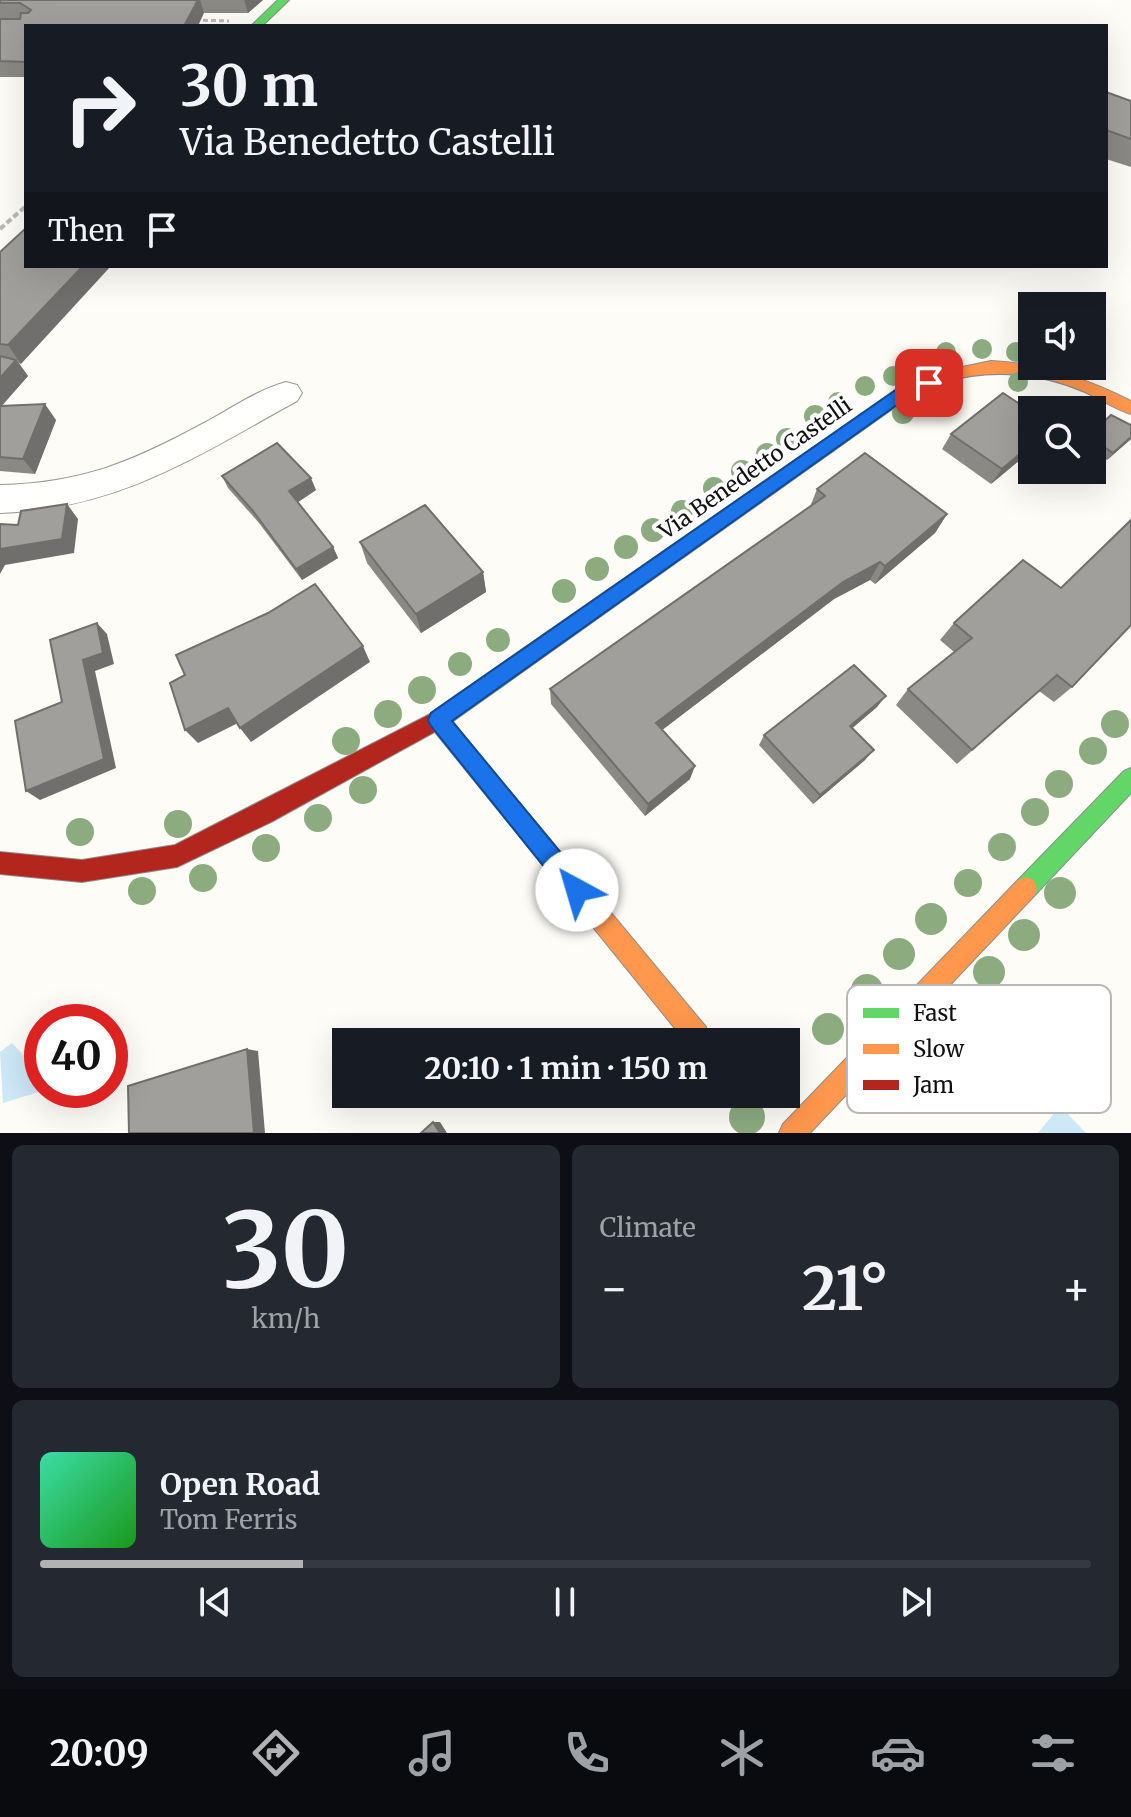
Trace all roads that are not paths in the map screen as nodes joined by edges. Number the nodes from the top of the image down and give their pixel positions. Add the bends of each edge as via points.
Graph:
1 (284, 0) edge
2 (247, 23) edge
3 (286, 393) dead end
4 (1131, 408) edge
5 (0, 499) edge
6 (438, 720) junction
7 (1131, 778) edge
8 (0, 863) edge
9 (933, 985) edge
10 (690, 1028) edge
11 (847, 1075) edge
12 (792, 1133) edge

1 - 2 street
3 - 5 street via 124,479 60,497
4 - 6 street, Via Benedetto Castelli via 1097,389 1037,370 976,367 906,391
6 - 8 street, Via Benedetto Castelli via 177,856 82,871
6 - 10 street
7 - 9 street
11 - 12 street

